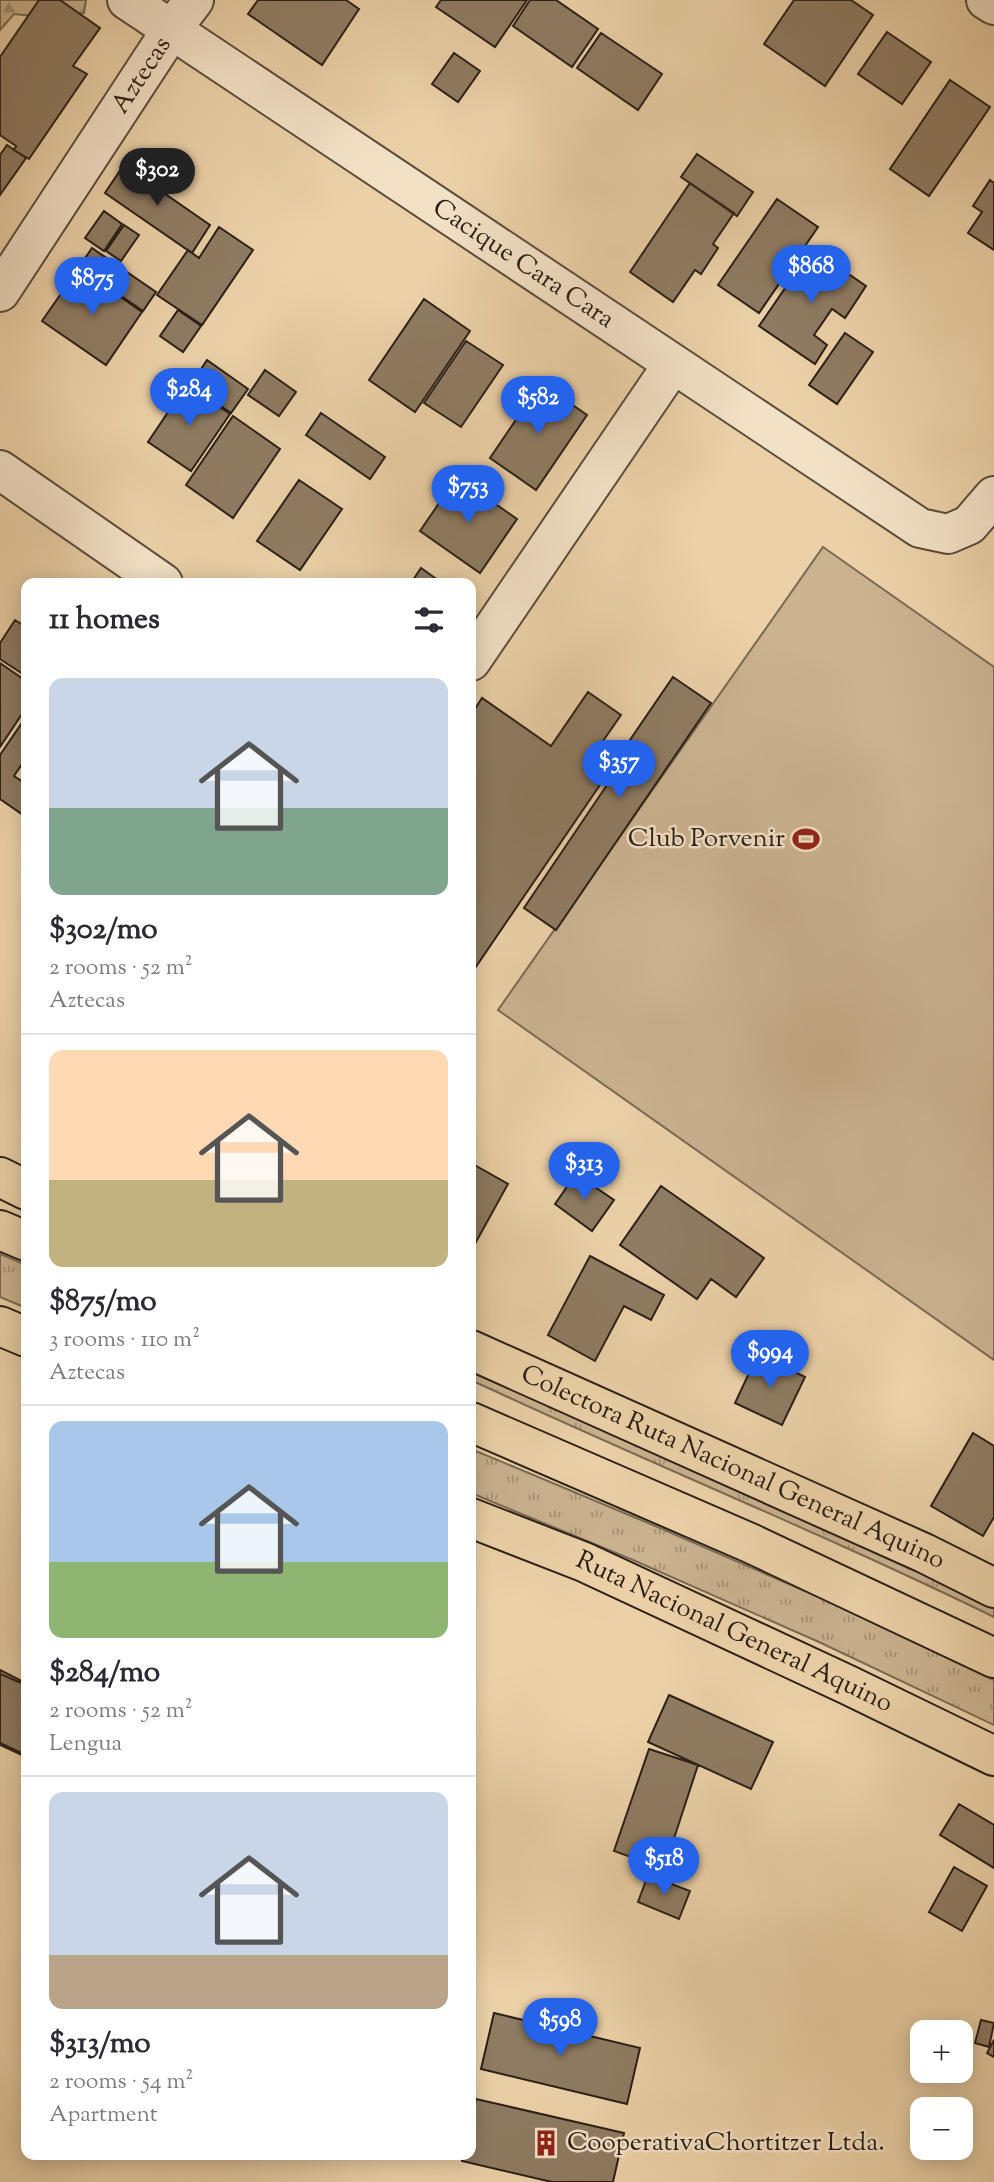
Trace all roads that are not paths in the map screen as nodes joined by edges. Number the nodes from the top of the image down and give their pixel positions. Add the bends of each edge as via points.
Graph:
1 (127, 0) edge
2 (986, 0) edge
3 (994, 5) edge
4 (183, 15) edge
5 (0, 292) edge
6 (673, 364) junction
7 (0, 470) edge
8 (994, 496) edge
9 (156, 578) edge
10 (476, 654) edge
11 (0, 1157) edge
12 (21, 1165) edge
13 (0, 1177) edge
14 (21, 1188) edge
15 (0, 1230) edge
16 (21, 1239) edge
17 (0, 1326) edge
18 (21, 1336) edge
19 (476, 1352) edge
20 (476, 1421) edge
21 (476, 1520) edge
22 (994, 1588) edge
23 (994, 1658) edge
24 (994, 1756) edge

1 - 4 street, Cacique Cara Cara
2 - 3 street
4 - 5 street, Aztecas
4 - 6 street, Cacique Cara Cara
6 - 8 street, Cacique Cara Cara via 920,528 948,534 970,525
6 - 10 street
7 - 9 street
11 - 12 main road
13 - 14 main road
15 - 16 main road
17 - 18 main road
19 - 22 main road, Colectora Ruta Nacional General Aquino
20 - 23 main road
21 - 24 main road, Ruta Nacional General Aquino via 584,1562

